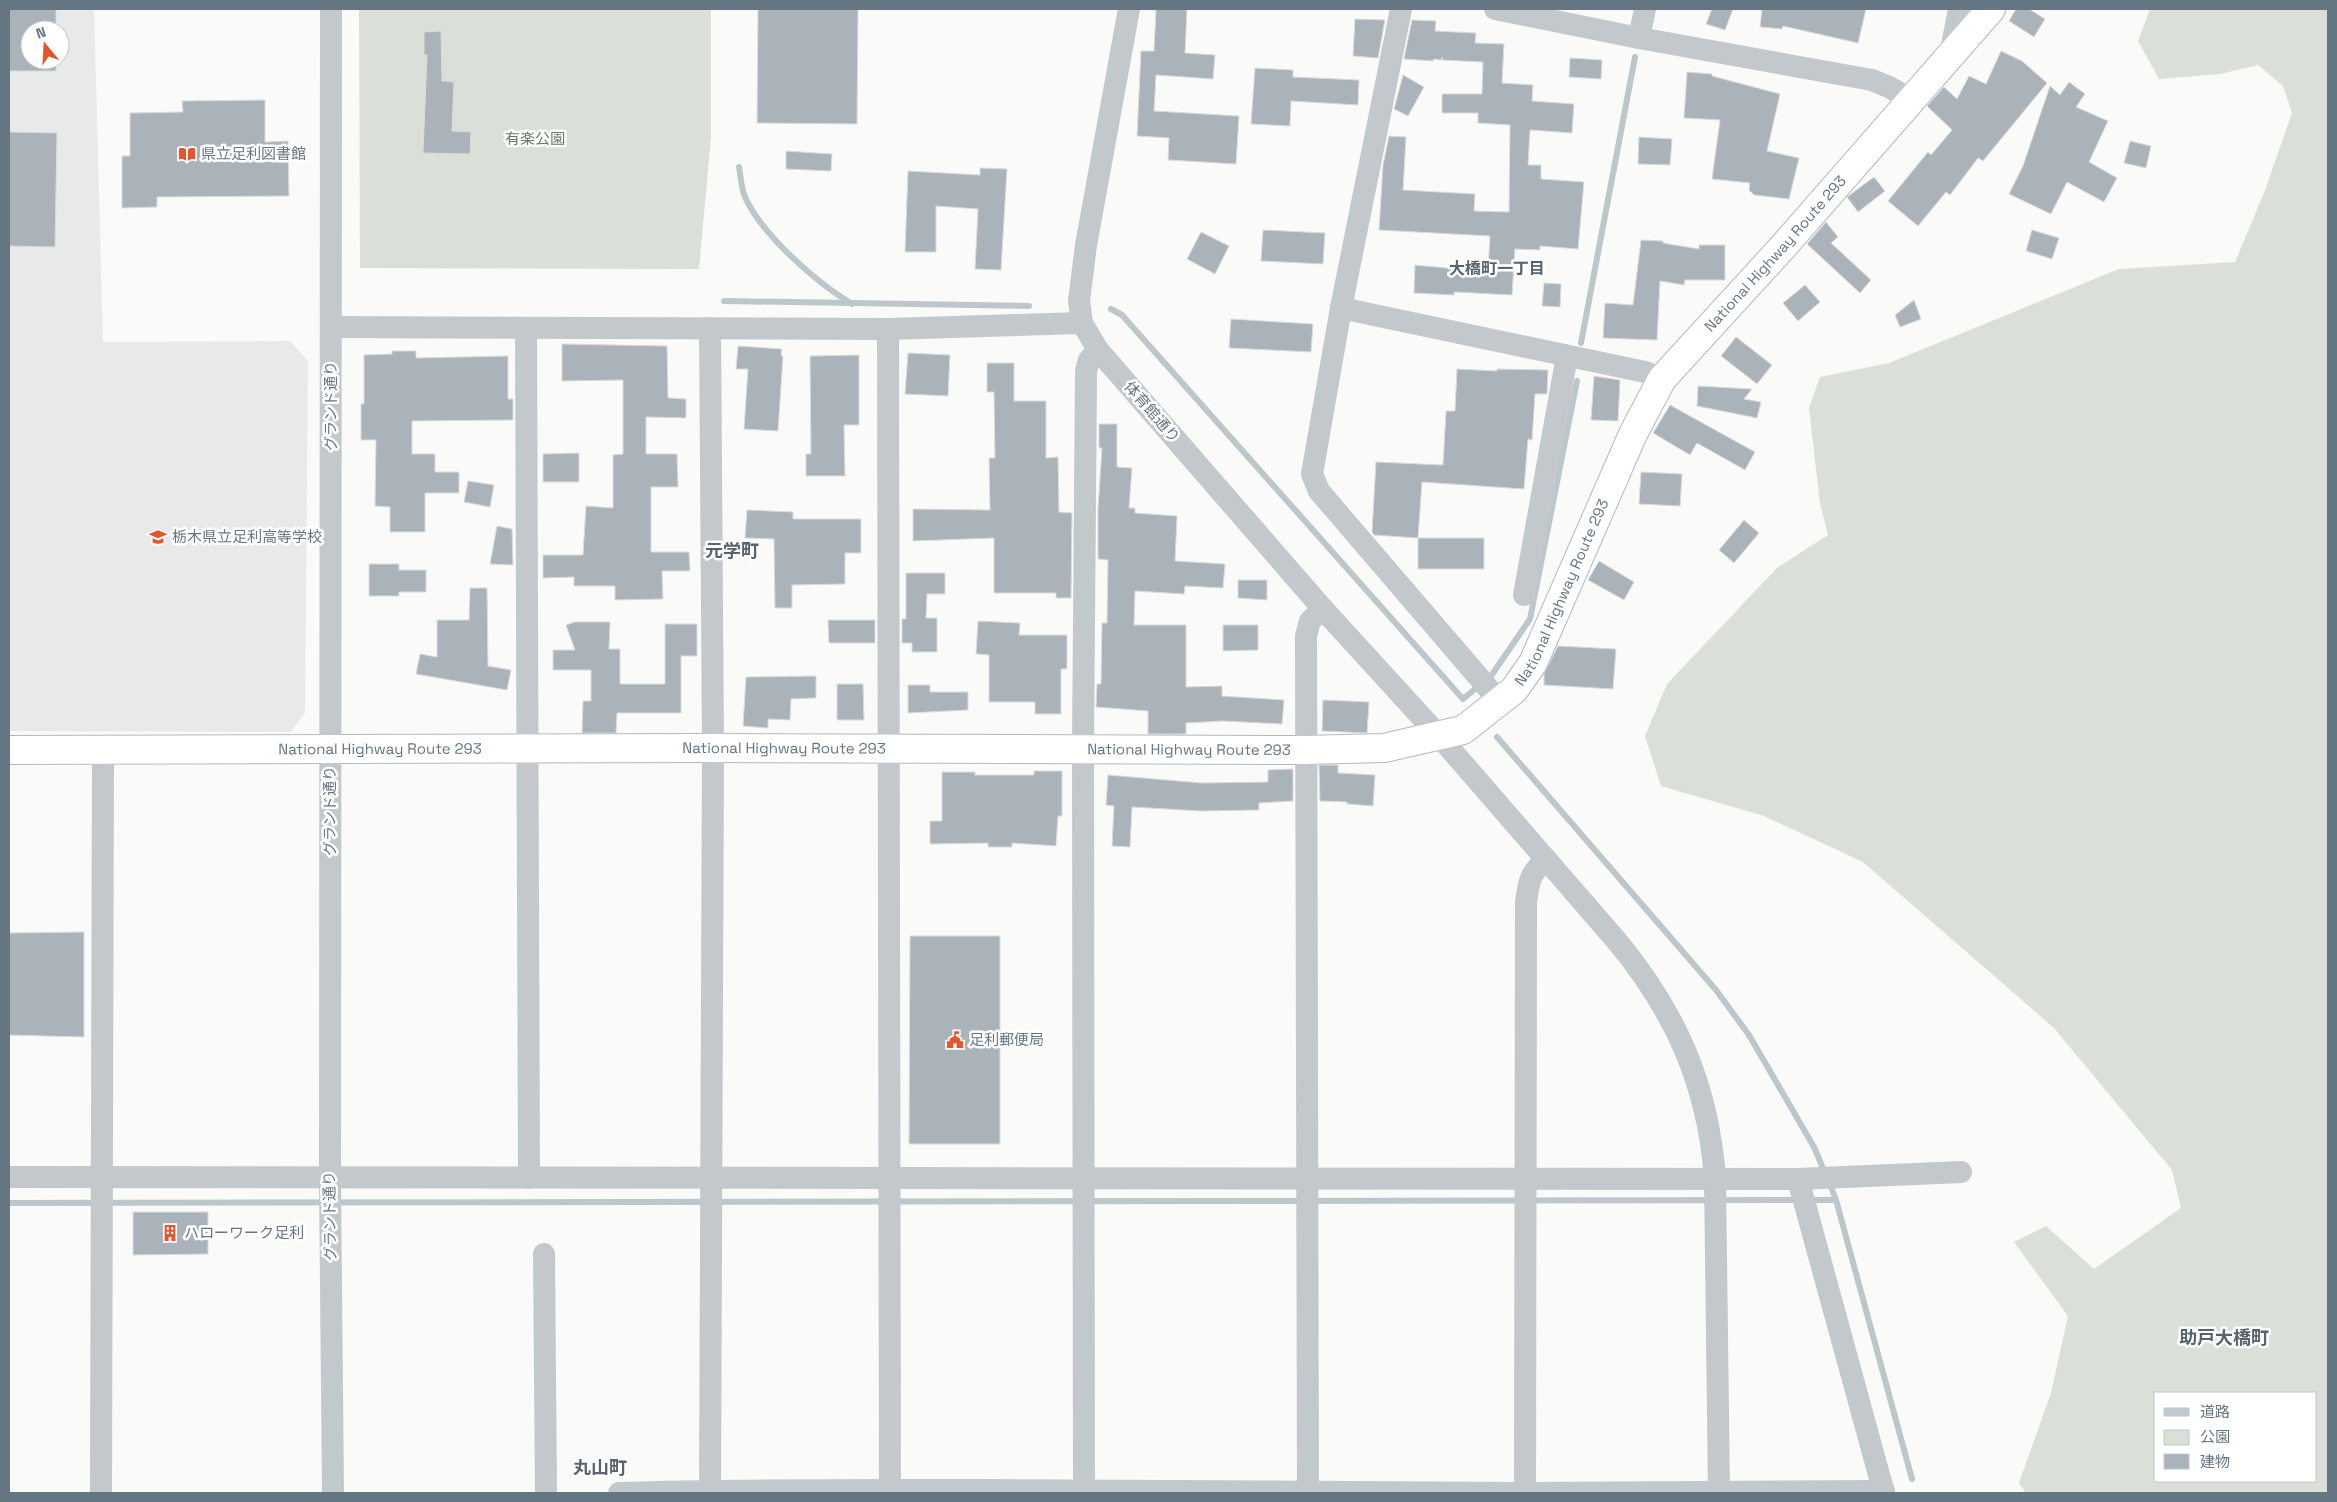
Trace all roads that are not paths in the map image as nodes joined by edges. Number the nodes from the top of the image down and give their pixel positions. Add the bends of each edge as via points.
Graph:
1 (331, 9) edge
2 (1129, 9) edge
3 (1401, 9) edge
4 (1495, 9) edge
5 (1645, 9) edge
6 (1959, 9) edge
7 (1991, 9) edge
8 (1639, 38) junction
9 (1951, 51) junction
10 (1909, 99) junction
11 (1340, 308) junction
12 (1082, 323) junction
13 (331, 327) junction
14 (526, 328) junction
15 (710, 328) junction
16 (888, 329) junction
17 (1098, 350) junction
18 (1567, 356) junction
19 (1662, 379) junction
20 (1524, 595) dead end
21 (1323, 609) junction
22 (1500, 702) junction
23 (1439, 736) junction
24 (713, 748) junction
25 (103, 749) junction
26 (330, 749) junction
27 (1083, 749) junction
28 (9, 750) edge
29 (528, 750) junction
30 (889, 750) junction
31 (1305, 750) junction
32 (1546, 859) junction
33 (1961, 1172) dead end
34 (9, 1177) edge
35 (103, 1177) junction
36 (529, 1178) junction
37 (710, 1178) junction
38 (1084, 1178) junction
39 (1715, 1178) junction
40 (330, 1179) junction
41 (1525, 1179) junction
42 (1804, 1179) junction
43 (889, 1180) junction
44 (1306, 1180) junction
45 (544, 1254) dead end
46 (710, 1491) edge
47 (890, 1491) edge
48 (1084, 1491) edge
49 (1308, 1492) edge
50 (1719, 1492) edge
51 (1884, 1492) edge
52 (101, 1493) edge
53 (333, 1493) edge
54 (546, 1493) edge
55 (619, 1493) edge
56 (1518, 1493) edge
57 (1524, 1493) edge
58 (1530, 1493) edge

1 - 13 street, グランド通り
2 - 12 street, 体育館通り via 1086,245 1079,301
3 - 11 street
4 - 8 street
5 - 8 street
6 - 9 street
7 - 9 highway, National Highway Route 293
8 - 10 street via 1872,80
9 - 10 highway, National Highway Route 293
10 - 19 highway, National Highway Route 293 via 1781,248
11 - 18 street
11 - 22 street via 1312,474 1319,491
12 - 16 street
12 - 17 street, 体育館通り
13 - 14 street
13 - 26 street, グランド通り
14 - 15 street
14 - 29 street
15 - 16 street
15 - 24 street
16 - 30 street
17 - 21 street, 体育館通り
17 - 27 street via 1089,360 1086,371
18 - 19 street via 1645,372
18 - 20 street
19 - 22 highway, National Highway Route 293 via 1633,434 1533,663 1514,690
21 - 23 street, 体育館通り
21 - 31 street via 1310,621 1306,636
22 - 23 highway, National Highway Route 293 via 1463,730
23 - 31 highway, National Highway Route 293 via 1384,748
23 - 32 street, 体育館通り
24 - 29 highway, National Highway Route 293
24 - 30 highway, National Highway Route 293
24 - 37 street
25 - 26 highway, National Highway Route 293
25 - 28 highway, National Highway Route 293
25 - 35 street
26 - 29 highway, National Highway Route 293
26 - 40 street, グランド通り
27 - 30 highway, National Highway Route 293
27 - 31 highway, National Highway Route 293
27 - 38 street
29 - 36 street
30 - 43 street
31 - 44 street
32 - 39 street, 体育館通り via 1640,969 1670,1016 1701,1093
32 - 41 street via 1529,881 1526,902
33 - 42 street
34 - 35 street
35 - 40 street
35 - 52 street
36 - 37 street
36 - 40 street
37 - 43 street
37 - 46 street
38 - 43 street
38 - 44 street
38 - 48 street
39 - 41 street
39 - 42 street
39 - 50 street, 体育館通り
40 - 53 street, グランド通り
41 - 44 street
41 - 57 street
42 - 51 street
43 - 47 street
44 - 49 street
45 - 54 street
46 - 47 street
46 - 55 street
47 - 48 street
48 - 49 street
49 - 56 street
50 - 51 street
50 - 58 street

